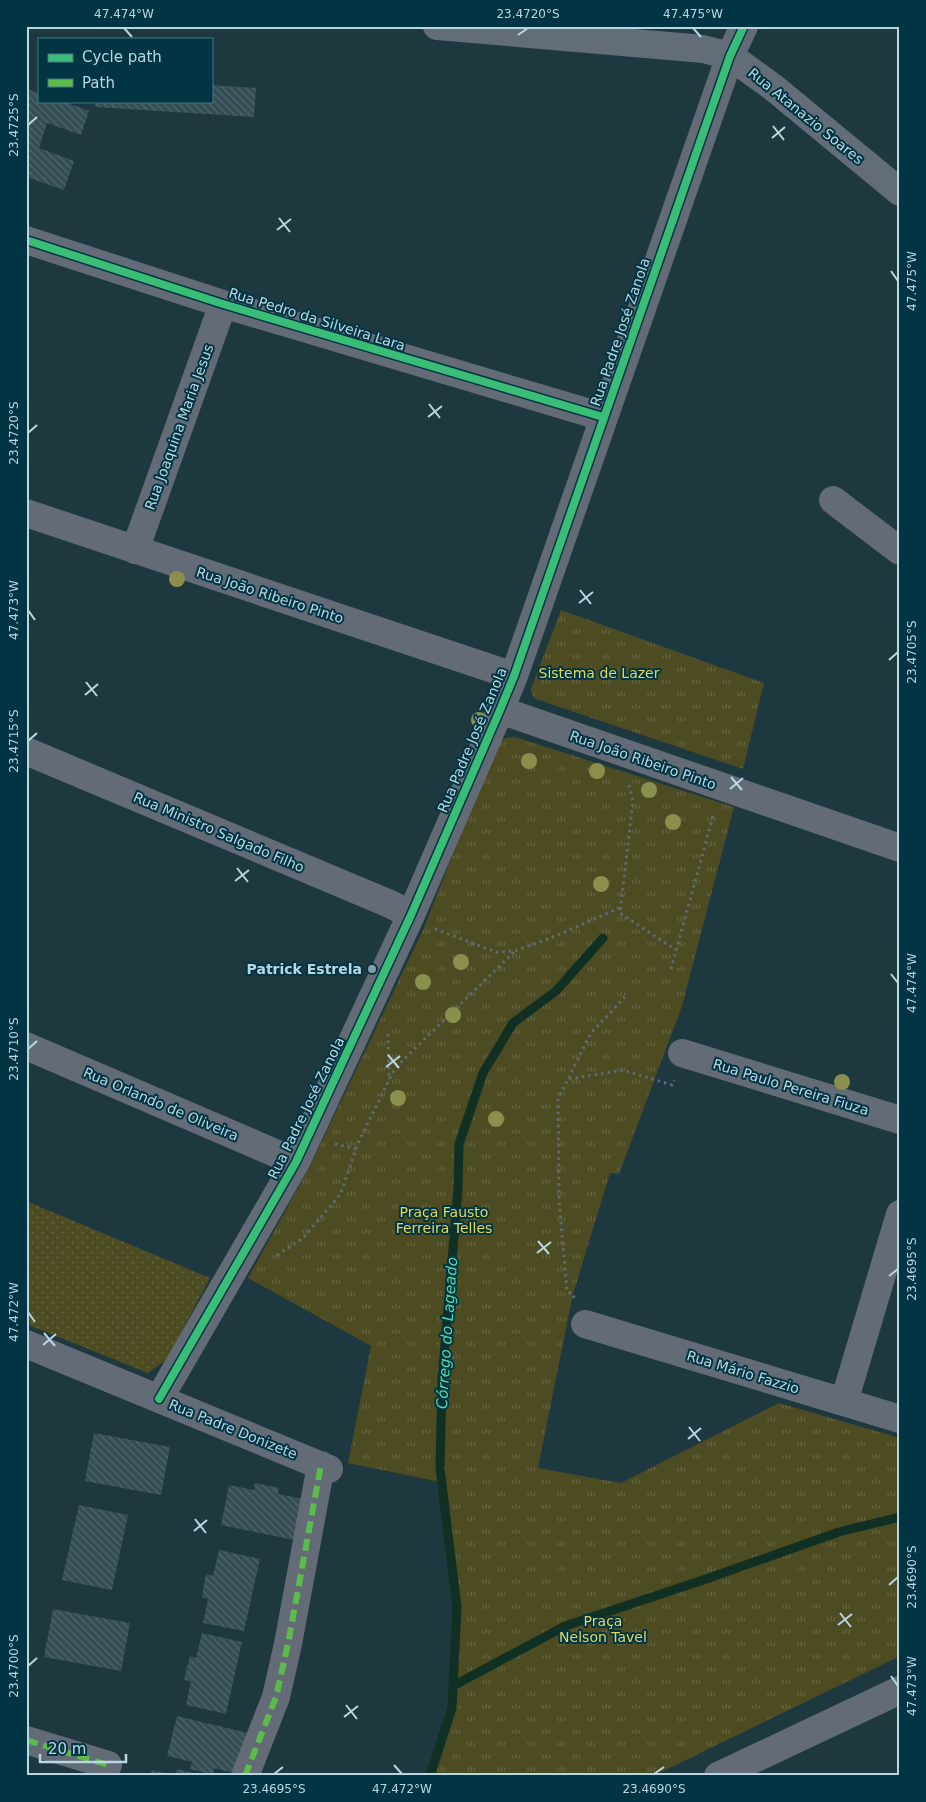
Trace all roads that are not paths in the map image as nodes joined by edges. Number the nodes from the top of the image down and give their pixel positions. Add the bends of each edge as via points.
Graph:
1 (437, 26) edge
2 (744, 26) edge
3 (730, 56) junction
4 (900, 192) edge
5 (26, 240) edge
6 (224, 304) junction
7 (603, 416) junction
8 (833, 500) dead end
9 (26, 513) edge
10 (135, 550) junction
11 (900, 552) edge
12 (514, 676) junction
13 (500, 710) junction
14 (26, 751) edge
15 (900, 848) edge
16 (411, 915) junction
17 (26, 1046) edge
18 (682, 1053) dead end
19 (900, 1120) edge
20 (296, 1162) junction
21 (900, 1214) edge
22 (585, 1324) road end
23 (26, 1344) edge
24 (159, 1399) junction
25 (844, 1402) junction
26 (900, 1419) edge
27 (900, 1690) edge
28 (26, 1740) edge
29 (108, 1765) dead end
30 (719, 1775) edge
31 (245, 1776) edge

1 - 3 main road, Rua Atanazio Soares via 677,46
2 - 3 street, Rua Padre José Zanola
3 - 4 main road, Rua Atanazio Soares
3 - 7 street, Rua Padre José Zanola
5 - 6 street, Rua Pedro da Silveira Lara
6 - 7 street, Rua Pedro da Silveira Lara
6 - 10 street, Rua Joaquina Maria Jesus
7 - 12 street, Rua Padre José Zanola
8 - 11 street
9 - 10 street, Rua João Ribeiro Pinto
10 - 12 street, Rua João Ribeiro Pinto
12 - 13 street, Rua Padre José Zanola
13 - 15 street, Rua João Ribeiro Pinto
13 - 16 street, Rua Padre José Zanola
14 - 16 street, Rua Ministro Salgado Filho
16 - 20 street, Rua Padre José Zanola
17 - 20 street, Rua Orlando de Oliveira
18 - 19 street, Rua Paulo Pereira Fiuza
20 - 24 street, Rua Padre José Zanola
21 - 25 street
22 - 25 street, Rua Mário Fazzio
23 - 24 street, Rua Padre Donizete
24 - 31 street, Rua Padre Donizete via 325,1467 276,1697
25 - 26 street, Rua Mário Fazzio
27 - 30 street
28 - 29 street

